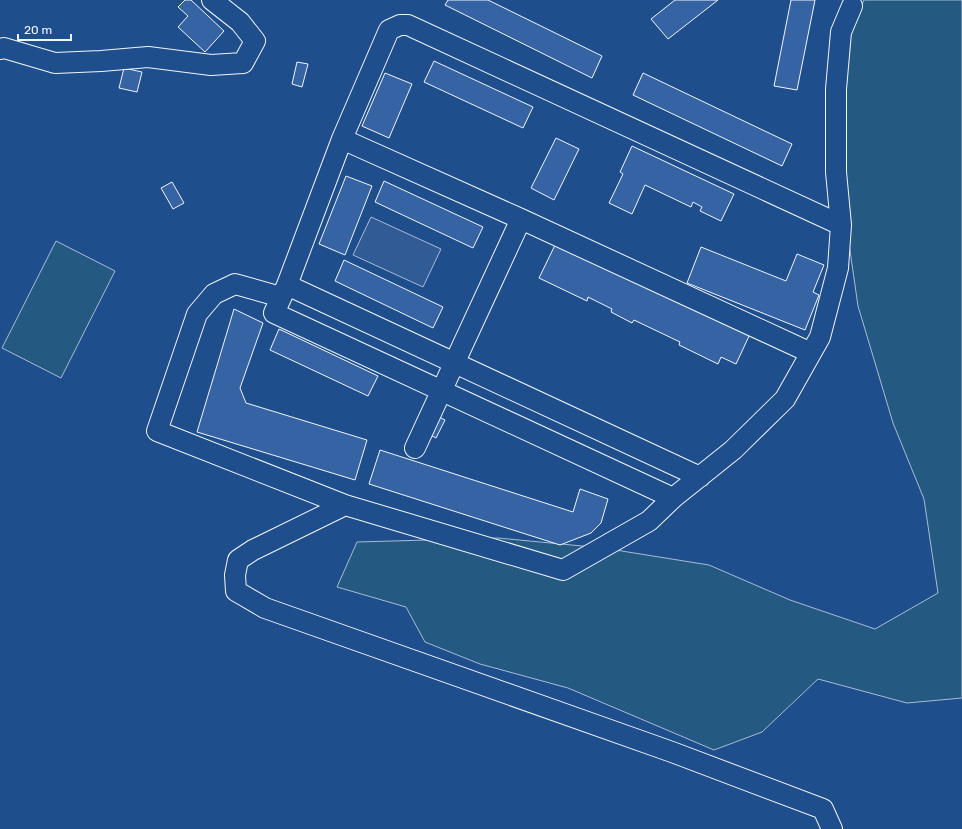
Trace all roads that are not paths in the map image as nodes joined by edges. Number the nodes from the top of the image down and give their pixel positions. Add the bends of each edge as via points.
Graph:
1 (212, 0) edge
2 (852, 6) dead end
3 (0, 49) edge
4 (342, 139) junction
5 (521, 219) junction
6 (841, 225) junction
7 (281, 298) junction
8 (811, 353) junction
9 (454, 363) junction
10 (441, 390) junction
11 (415, 448) dead end
12 (700, 477) junction
13 (673, 498) junction
14 (344, 505) junction
15 (832, 829) edge

1 - 3 street via 240,22 255,41 243,63 211,65 148,56 55,63
2 - 6 street via 841,32 836,89 836,172
4 - 5 street
4 - 6 street via 389,30 408,24
4 - 7 street
5 - 8 street
5 - 9 street
6 - 8 street via 838,268 820,337
7 - 9 street
7 - 10 street
7 - 14 street via 235,284 214,294 197,314 157,432
8 - 12 street via 785,399 733,450
9 - 10 street
9 - 12 street
10 - 11 street
10 - 13 street
12 - 13 street
13 - 14 street via 649,521 563,570
14 - 15 street via 238,560 235,575 236,591 265,608 672,752 823,809

